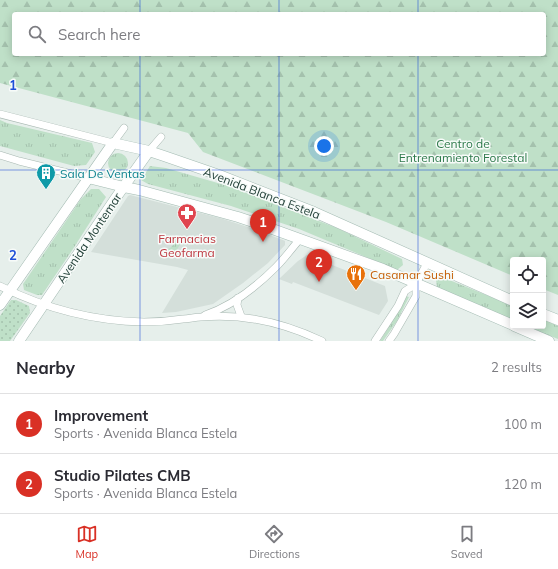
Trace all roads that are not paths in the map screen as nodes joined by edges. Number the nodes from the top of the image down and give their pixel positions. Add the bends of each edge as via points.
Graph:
1 (0, 114) edge
2 (124, 128) dead end
3 (161, 137) dead end
4 (113, 143) junction
5 (149, 151) junction
6 (0, 155) edge
7 (88, 178) junction
8 (124, 187) junction
9 (300, 239) junction
10 (427, 262) junction
11 (416, 284) junction
12 (0, 286) edge
13 (10, 291) junction
14 (238, 298) junction
15 (510, 300) edge
16 (44, 305) junction
17 (0, 306) edge
18 (546, 315) edge
19 (241, 316) junction
20 (201, 317) junction
21 (558, 320) edge
22 (510, 324) edge
23 (521, 329) edge
24 (19, 341) edge
25 (322, 341) edge
26 (376, 341) edge
27 (389, 341) edge
28 (549, 341) edge

1 - 4 street, Avenida Blanca Estela
2 - 4 street
3 - 5 street, Avenida Montemar
4 - 5 main road, Avenida Blanca Estela
4 - 7 main road
5 - 8 main road, Avenida Montemar
5 - 10 main road, Avenida Blanca Estela via 314,212
6 - 7 street
7 - 8 main road
7 - 13 main road
8 - 9 main road via 238,217
8 - 16 main road, Avenida Montemar
9 - 11 main road via 383,269
9 - 14 street via 272,271
10 - 11 street
10 - 15 main road, Avenida Blanca Estela
11 - 22 main road
11 - 26 street via 405,291
11 - 27 street via 416,296
12 - 13 street
13 - 16 street
13 - 17 main road
14 - 19 street via 237,306
14 - 20 street via 221,309
16 - 20 street via 81,315 125,321
16 - 24 main road, Avenida Montemar
18 - 21 main road
19 - 20 street
19 - 25 street via 284,326
23 - 28 main road

